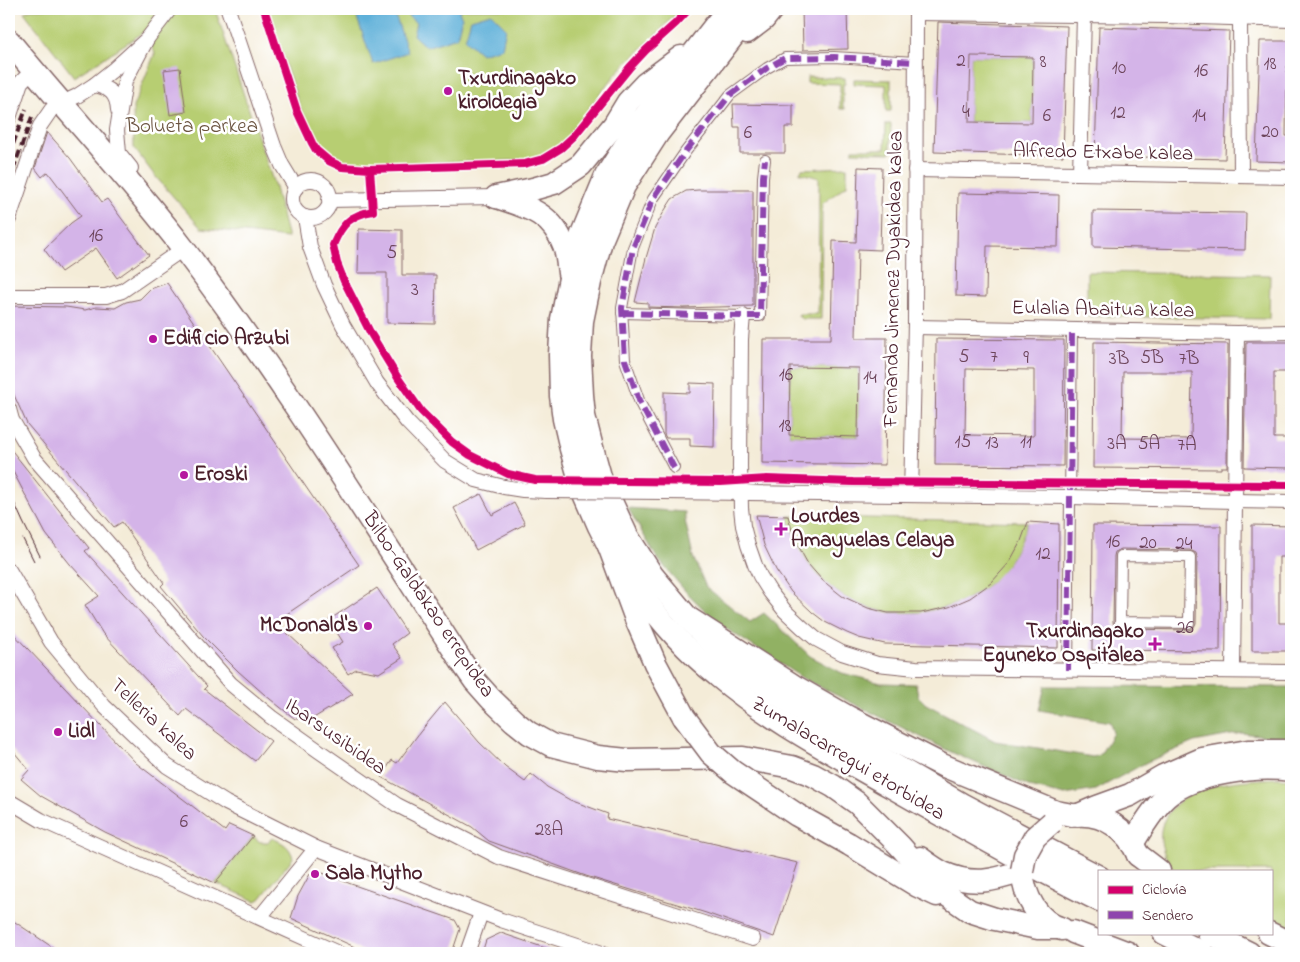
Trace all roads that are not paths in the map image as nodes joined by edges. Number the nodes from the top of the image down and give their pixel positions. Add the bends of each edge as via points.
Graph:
1 (170, 9) edge
2 (228, 9) edge
3 (728, 9) edge
4 (754, 9) edge
5 (772, 9) edge
6 (916, 11) edge
7 (1084, 15) junction
8 (1240, 19) junction
9 (1291, 20) edge
10 (147, 39) junction
11 (9, 41) edge
12 (714, 44) junction
13 (915, 62) junction
14 (40, 78) junction
15 (94, 85) junction
16 (70, 100) junction
17 (118, 117) junction
18 (9, 118) edge
19 (765, 160) dead end
20 (915, 170) junction
21 (1080, 173) junction
22 (1241, 176) junction
23 (1291, 177) edge
24 (296, 188) junction
25 (496, 197) junction
26 (329, 200) junction
27 (155, 212) junction
28 (305, 217) junction
29 (9, 219) edge
30 (183, 249) junction
31 (570, 278) junction
32 (9, 296) edge
33 (622, 313) junction
34 (743, 316) junction
35 (914, 327) junction
36 (1072, 330) junction
37 (1291, 332) edge
38 (1237, 333) junction
39 (9, 409) edge
40 (674, 468) dead end
41 (740, 493) junction
42 (911, 495) junction
43 (1069, 497) junction
44 (1235, 501) junction
45 (1291, 502) edge
46 (609, 546) junction
47 (1121, 556) joint
48 (9, 570) edge
49 (688, 618) junction
50 (1068, 670) junction
51 (1233, 671) junction
52 (1291, 672) edge
53 (1291, 752) edge
54 (1291, 770) edge
55 (9, 801) edge
56 (1068, 817) junction
57 (900, 846) junction
58 (316, 848) junction
59 (1138, 860) edge
60 (1157, 870) edge
61 (1022, 871) junction
62 (1097, 892) edge
63 (970, 911) junction
64 (482, 913) junction
65 (260, 917) junction
66 (1066, 930) junction
67 (1097, 930) edge
68 (1166, 934) edge
69 (1212, 934) edge
70 (1271, 934) edge
71 (753, 939) dead end
72 (1291, 944) edge
73 (338, 953) edge
74 (467, 953) edge
75 (602, 953) edge
76 (1128, 953) edge
77 (1204, 953) edge
78 (1249, 953) edge

1 - 10 street, Bilbo-Galdakao errepidea
2 - 24 street via 274,146
3 - 12 main road, Zumalacarregui etorbidea
4 - 12 main road, Zumalacarregui etorbidea
5 - 12 main road via 764,19
6 - 7 street
6 - 13 street, Fernando Jimenez Dyakidea kalea
7 - 8 street
7 - 21 street
8 - 9 street
8 - 22 street
10 - 15 street
10 - 17 street, Bilbo-Galdakao errepidea via 125,81
11 - 14 main road, Bilbo-Galdakao errepidea
12 - 25 main road via 645,84 582,165 554,183
12 - 31 main road, Zumalacarregui etorbidea via 641,121 606,176 582,234
12 - 49 main road, Zumalacarregui etorbidea via 624,186 601,241 590,282 580,356 584,416 601,480 627,536 652,575
13 - 20 street, Fernando Jimenez Dyakidea kalea
13 - 33 street via 785,58 730,95 653,199 633,248
14 - 16 main road, Bilbo-Galdakao errepidea
14 - 18 street via 21,82
15 - 16 street
15 - 17 street via 106,87 115,96
16 - 27 main road, Bilbo-Galdakao errepidea via 82,126
16 - 29 street via 51,110 40,126
17 - 27 street, Bilbo-Galdakao errepidea via 120,153 146,189
19 - 34 street via 760,316
20 - 21 street, Alfredo Etxabe kalea
20 - 35 street, Fernando Jimenez Dyakidea kalea
21 - 22 street, Alfredo Etxabe kalea
22 - 23 street, Alfredo Etxabe kalea
24 - 26 street via 302,183 317,182 328,192
24 - 28 street via 292,197 294,207
25 - 26 street
25 - 31 main road via 543,215 558,231 565,248
26 - 28 street via 322,215
27 - 30 main road, Bilbo-Galdakao errepidea
28 - 41 street, bridge via 310,247 342,326 377,383 407,422 445,461 476,480 523,490
30 - 32 street via 115,294
30 - 57 main road, Bilbo-Galdakao errepidea via 289,398 475,681 514,721 551,745 598,758 744,758 792,767 813,774 857,803
31 - 46 main road, Zumalacarregui etorbidea via 562,319 560,355 564,419 582,487
33 - 34 street
33 - 40 street via 628,369 640,403
34 - 41 street
35 - 36 street, Eulalia Abaitua kalea
35 - 42 street, Fernando Jimenez Dyakidea kalea
36 - 38 street, Eulalia Abaitua kalea
36 - 43 street
37 - 38 street, Eulalia Abaitua kalea
38 - 44 street
39 - 71 street, Ibarsusibidea via 34,458 231,684 319,751 397,805 499,857
41 - 42 street
41 - 50 street via 743,526 760,576 785,611 816,639 842,653 877,664 916,668
42 - 43 street
43 - 44 street
43 - 50 street
44 - 45 street
44 - 51 street
46 - 62 main road, Zumalacarregui etorbidea via 659,617 690,651 745,698 800,735 996,846
46 - 63 main road, bridge via 655,663 684,717 711,753 733,772 798,815 918,886
47 - 47 street via 1190,557 1189,623 1120,622
48 - 58 street, Telleria kalea via 51,642 104,706 166,766 226,803
49 - 56 main road via 794,686 856,721 942,765
49 - 62 main road, Zumalacarregui etorbidea via 730,660 776,693 963,805
50 - 51 street
51 - 52 street
53 - 56 main road via 1248,752 1202,759 1130,795
54 - 59 main road via 1225,773 1178,789 1156,807
55 - 65 street via 42,820
56 - 59 main road via 1097,816 1110,822 1125,834
56 - 61 main road, bridge via 1035,837
57 - 61 main road, Bilbo-Galdakao errepidea via 942,873 969,881
57 - 63 main road, Bilbo-Galdakao errepidea via 937,888
58 - 64 street, Telleria kalea
58 - 65 street
59 - 60 main road
61 - 66 main road via 1025,891 1032,905 1046,921
63 - 66 main road, Bilbo-Galdakao errepidea via 1038,928
64 - 74 street
64 - 75 street, Telleria kalea
65 - 73 street
66 - 67 main road
66 - 76 main road
68 - 77 main road
69 - 78 main road
70 - 72 main road

